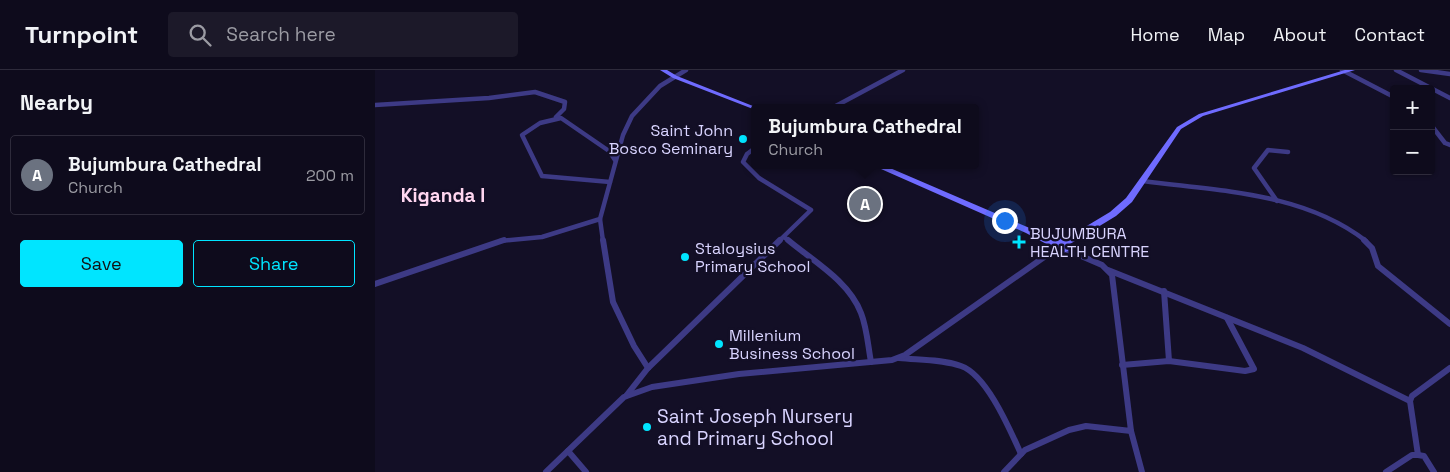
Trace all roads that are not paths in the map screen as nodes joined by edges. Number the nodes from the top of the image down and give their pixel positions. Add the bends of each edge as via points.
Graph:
1 (663, 70) edge
2 (686, 70) edge
3 (903, 70) edge
4 (1396, 70) edge
5 (1421, 70) edge
6 (1347, 71) edge
7 (1450, 74) edge
8 (675, 77) junction
9 (1390, 95) edge
10 (1450, 98) edge
11 (839, 104) edge
12 (375, 105) edge
13 (751, 106) edge
14 (556, 117) junction
15 (1435, 130) edge
16 (1450, 145) edge
17 (751, 151) edge
18 (1288, 152) dead end
19 (615, 160) junction
20 (885, 169) edge
21 (1143, 181) junction
22 (610, 182) junction
23 (1277, 201) junction
24 (600, 219) junction
25 (784, 237) junction
26 (1060, 246) junction
27 (1108, 270) junction
28 (375, 284) edge
29 (1164, 291) junction
30 (1226, 318) junction
31 (1450, 324) edge
32 (897, 358) junction
33 (1169, 361) junction
34 (871, 362) junction
35 (1122, 365) junction
36 (648, 368) junction
37 (1450, 369) edge
38 (624, 397) junction
39 (1410, 401) junction
40 (1131, 431) junction
41 (568, 451) junction
42 (1021, 454) junction
43 (1418, 454) junction
44 (546, 472) edge
45 (586, 472) edge
46 (1004, 472) edge
47 (1142, 472) edge
48 (1386, 472) edge
49 (1434, 472) edge

1 - 8 street
2 - 8 street
3 - 11 street
4 - 10 street
5 - 7 street
6 - 9 street
6 - 21 street via 1190,120 1179,128
8 - 13 street
8 - 19 street via 660,86 632,116
12 - 14 street via 535,92 565,102
14 - 19 street via 609,151
14 - 22 street via 522,135 540,174 545,178
15 - 16 street
17 - 25 street via 743,162 759,178 811,209
18 - 23 street via 1268,150 1255,168
19 - 22 street
20 - 26 street
21 - 23 street
21 - 26 street via 1113,214
22 - 24 street
23 - 31 street via 1308,208 1362,238 1372,248 1378,266
24 - 28 street via 541,237 504,240
24 - 36 street via 613,302
25 - 34 street via 853,298 861,316
25 - 36 street
26 - 27 street
26 - 32 street
27 - 29 street
27 - 35 street via 1112,275
29 - 30 street
29 - 33 street
30 - 33 street via 1253,369 1245,371
30 - 39 street via 1303,348
32 - 34 street
32 - 42 street via 954,364 973,373 1011,432
33 - 35 street
34 - 38 street via 661,385
35 - 40 street
36 - 38 street
37 - 39 street via 1412,396
38 - 41 street
39 - 43 street
40 - 42 street via 1081,427 1031,446
40 - 47 street
41 - 44 street
41 - 45 street
42 - 46 street
43 - 48 street
43 - 49 street via 1424,456

